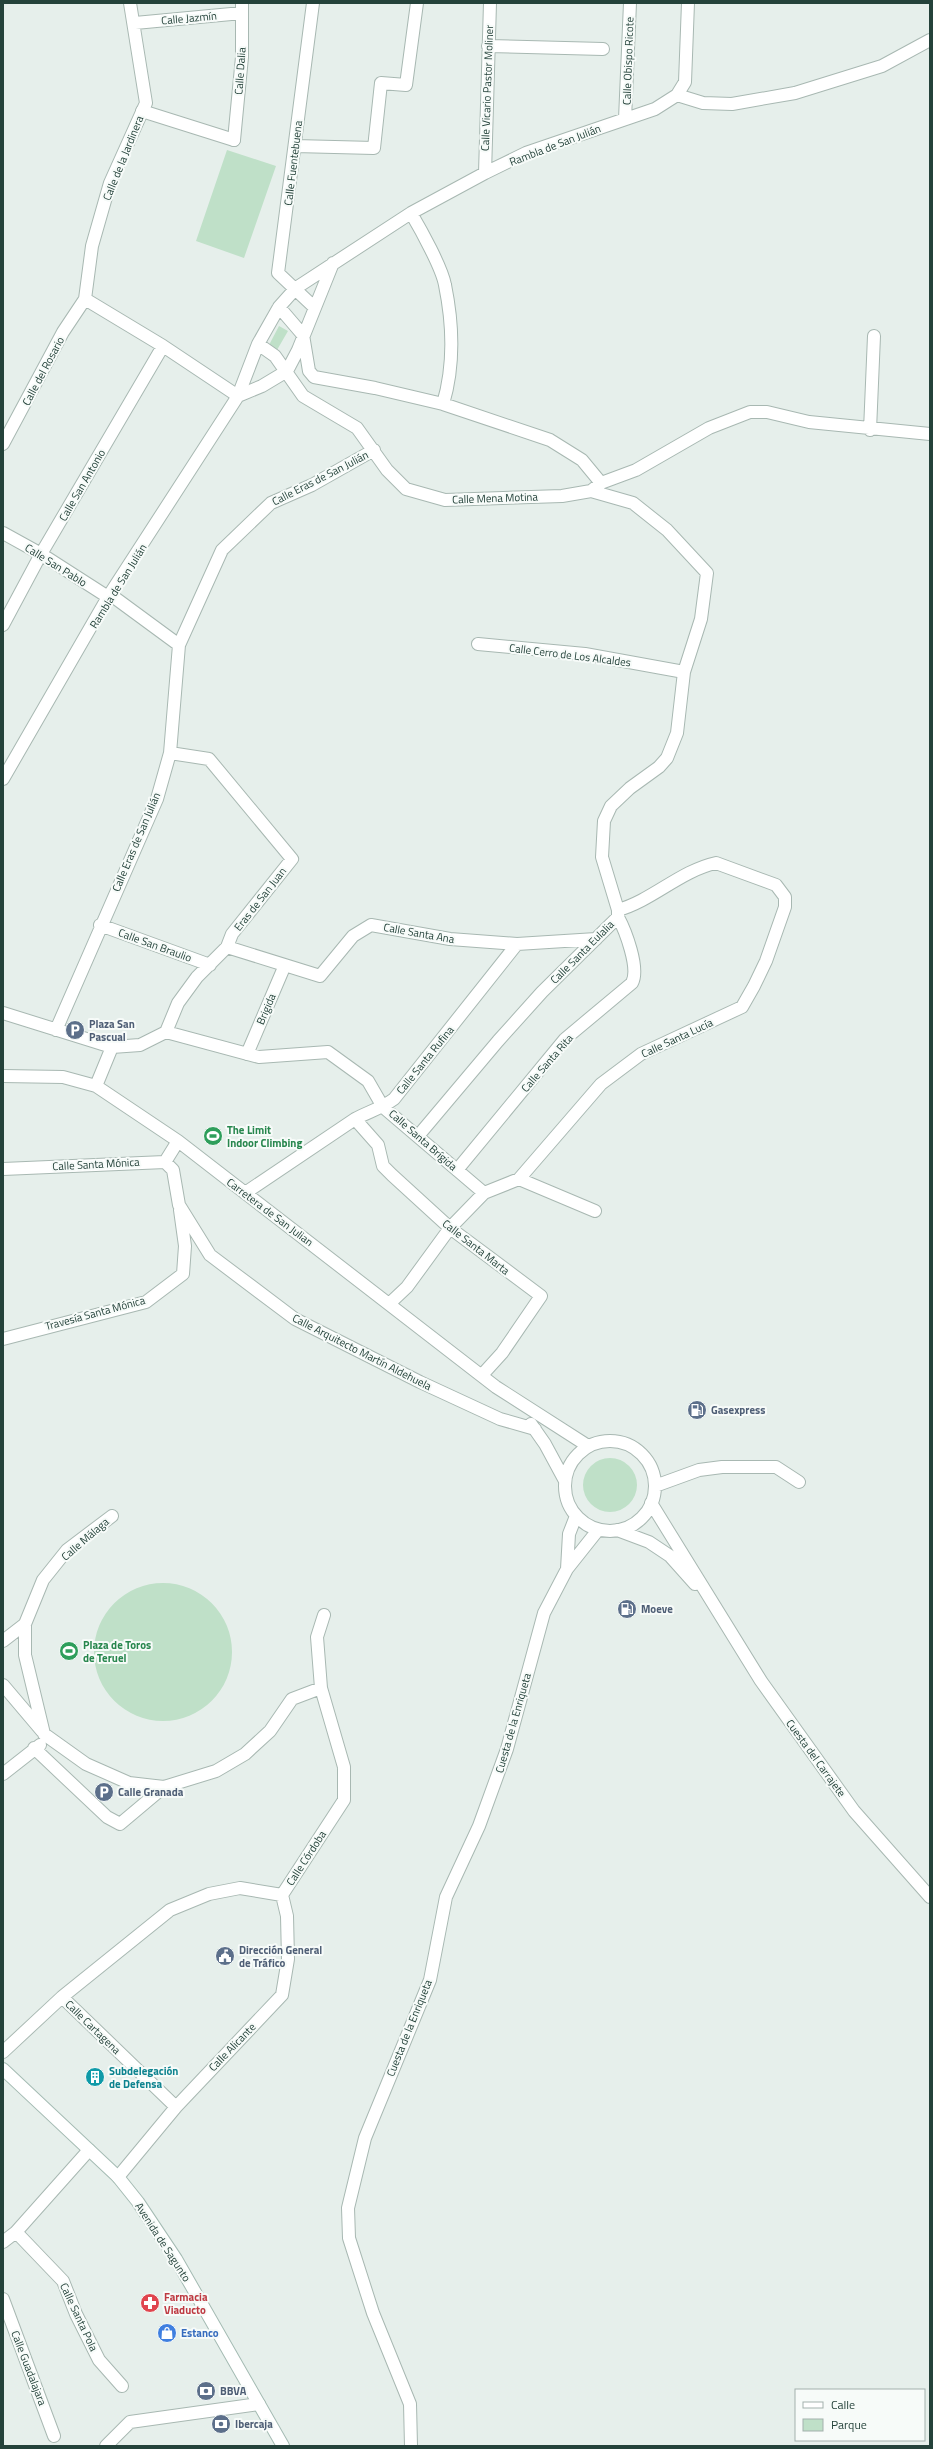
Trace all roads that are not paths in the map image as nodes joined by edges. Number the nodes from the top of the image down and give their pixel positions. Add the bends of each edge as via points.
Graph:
1 (130, 3) edge
2 (313, 3) edge
3 (417, 3) edge
4 (490, 3) edge
5 (630, 3) edge
6 (688, 3) edge
7 (242, 8) edge
8 (135, 23) junction
9 (930, 40) edge
10 (488, 46) junction
11 (603, 49) dead end
12 (677, 95) junction
13 (142, 111) junction
14 (625, 119) junction
15 (295, 146) junction
16 (485, 173) junction
17 (411, 213) junction
18 (333, 263) junction
19 (296, 288) junction
20 (85, 299) junction
21 (279, 307) junction
22 (314, 307) junction
23 (303, 335) junction
24 (874, 336) dead end
25 (258, 344) junction
26 (162, 346) junction
27 (287, 371) junction
28 (238, 396) junction
29 (443, 404) junction
30 (870, 430) junction
31 (930, 434) edge
32 (3, 444) edge
33 (374, 450) junction
34 (601, 483) junction
35 (591, 490) junction
36 (3, 533) edge
37 (41, 554) junction
38 (110, 596) junction
39 (3, 625) edge
40 (478, 644) dead end
41 (179, 645) junction
42 (684, 672) junction
43 (170, 753) junction
44 (3, 779) edge
45 (785, 897) joint
46 (618, 913) junction
47 (100, 925) junction
48 (596, 939) junction
49 (517, 944) junction
50 (227, 947) junction
51 (210, 965) junction
52 (285, 965) junction
53 (3, 1013) edge
54 (56, 1030) junction
55 (166, 1032) junction
56 (112, 1047) junction
57 (247, 1054) junction
58 (3, 1076) edge
59 (96, 1086) junction
60 (384, 1106) junction
61 (355, 1119) junction
62 (418, 1136) junction
63 (178, 1141) junction
64 (164, 1162) junction
65 (3, 1169) edge
66 (457, 1170) junction
67 (519, 1179) junction
68 (245, 1193) junction
69 (484, 1193) junction
70 (179, 1205) junction
71 (595, 1211) dead end
72 (450, 1228) junction
73 (389, 1304) junction
74 (3, 1339) edge
75 (482, 1375) junction
76 (514, 1400) junction
77 (535, 1430) junction
78 (588, 1446) junction
79 (565, 1481) junction
80 (799, 1482) dead end
81 (655, 1486) junction
82 (651, 1503) junction
83 (112, 1516) dead end
84 (576, 1516) junction
85 (598, 1530) junction
86 (617, 1530) junction
87 (568, 1569) junction
88 (717, 1609) junction
89 (324, 1616) dead end
90 (25, 1624) junction
91 (3, 1641) edge
92 (3, 1685) edge
93 (321, 1688) junction
94 (47, 1737) junction
95 (34, 1748) junction
96 (3, 1774) edge
97 (164, 1787) junction
98 (282, 1895) junction
99 (930, 1897) edge
100 (62, 1997) junction
101 (3, 2052) edge
102 (3, 2069) edge
103 (176, 2107) junction
104 (89, 2150) junction
105 (118, 2177) junction
106 (16, 2232) junction
107 (3, 2242) edge
108 (3, 2299) edge
109 (122, 2386) dead end
110 (259, 2404) junction
111 (54, 2436) dead end
112 (106, 2446) edge
113 (283, 2446) edge
114 (411, 2446) edge

1 - 8 street, Calle de la Jardinera
2 - 15 street, Calle Fuentebuena
3 - 15 street via 406,85 381,83 374,148
4 - 10 street, Calle Vicario Pastor Moliner
5 - 14 street, Calle Obispo Ricote
6 - 12 street via 685,82
7 - 8 street, Calle Jazmín
7 - 13 street, Calle Dalia via 242,57 234,140
8 - 13 street, Calle de la Jardinera via 146,103
9 - 12 street via 882,66 794,92 732,104 703,103
10 - 11 street
10 - 16 street, Calle Vicario Pastor Moliner
12 - 14 street, Rambla de San Julián via 655,109
13 - 20 street, Calle de la Jardinera via 110,183 92,246
14 - 16 street, Rambla de San Julián via 526,153
15 - 19 street, Calle Fuentebuena via 278,273
16 - 17 street, Rambla de San Julián
17 - 18 street, Rambla de San Julián
17 - 29 street via 445,284 450,324 451,370
18 - 19 street, Rambla de San Julián
18 - 22 street
19 - 21 street, Rambla de San Julián
19 - 22 street, Calle Fuentebuena
20 - 26 street
20 - 32 street, Calle del Rosario via 63,332
21 - 23 street
21 - 25 street, Rambla de San Julián
22 - 23 street
23 - 27 street
23 - 29 street via 309,371 314,377
24 - 30 street
25 - 27 street, Calle Mena Motina via 275,356
25 - 28 street, Rambla de San Julián
26 - 28 street
26 - 37 street, Calle San Antonio
27 - 28 street
27 - 33 street, Calle Mena Motina via 303,396 357,428
28 - 38 street, Rambla de San Julián
29 - 34 street via 550,440 582,460
30 - 31 street, Calle Mena Motina
30 - 34 street, Calle Mena Motina via 809,422 767,412 750,412 709,428 636,470
33 - 35 street, Calle Mena Motina via 387,470 406,490 445,500 562,496
33 - 41 street, Calle Eras de San Julián via 312,485 271,503 222,550
34 - 35 street, Calle Mena Motina
35 - 42 street via 633,503 667,530 707,573 701,619
36 - 37 street, Calle San Pablo
37 - 38 street, Calle San Pablo
37 - 39 street, Calle San Antonio
38 - 41 street
38 - 44 street, Rambla de San Julián
40 - 42 street, Calle Cerro de Los Alcaldes via 585,654
41 - 43 street, Calle Eras de San Julián
42 - 46 street via 677,733 666,758 611,806 604,821 602,857
43 - 47 street, Calle Eras de San Julián via 157,799
43 - 50 street, Eras de San Juan via 209,759 292,859 232,934
45 - 46 street, Calle Santa Eulalia via 776,885 716,863 689,873
45 - 67 street, Calle Santa Lucía via 785,907 766,961 742,1007 641,1054 601,1084
46 - 48 street, Calle Santa Eulalia
46 - 66 street, Calle Santa Rita via 628,938 635,976 632,982 565,1039
47 - 51 street, Calle San Braulio
47 - 54 street, Calle Eras de San Julián
48 - 49 street
48 - 62 street, Calle Santa Eulalia via 542,992
49 - 52 street, Calle Santa Ana via 450,939 371,924 353,936 320,976
49 - 60 street, Calle Santa Rufina via 394,1099
50 - 51 street, Eras de San Juan
50 - 52 street, Calle Santa Ana
51 - 55 street, Eras de San Juan via 178,1003
52 - 57 street, Brigida
53 - 54 street
54 - 56 street
55 - 56 street via 140,1045
55 - 57 street, Calle Santa Brígida
56 - 59 street
57 - 60 street, Calle Santa Brígida via 258,1057 328,1052 368,1081
58 - 59 street, Carretera de San Julian via 63,1077
59 - 63 street, Carretera de San Julian
60 - 61 street, Calle Santa Rufina
60 - 62 street, Calle Santa Brígida
61 - 68 street, Calle Santa Rufina
61 - 72 street, Calle Santa Marta via 378,1145 383,1166
62 - 66 street, Calle Santa Brígida
63 - 64 street
63 - 68 street, Carretera de San Julian
64 - 65 street, Calle Santa Mónica
64 - 70 street, Calle Arquitecto Martín Aldehuela via 173,1170
66 - 69 street, Calle Santa Brígida
67 - 69 street
67 - 71 street
68 - 73 street, Carretera de San Julian
69 - 72 street
70 - 74 street, Travesía Santa Mónica via 185,1246 183,1274 146,1302
70 - 77 street, Calle Arquitecto Martín Aldehuela via 210,1255 295,1319 420,1382 500,1419
72 - 73 street via 407,1288
72 - 75 street, Calle Santa Marta via 540,1296 502,1353
73 - 75 street, Carretera de San Julian
75 - 76 street, Carretera de San Julian
76 - 77 street, Carretera de San Julian
76 - 78 street, Carretera de San Julian
77 - 79 street, Carretera de San Julian via 546,1444
78 - 79 street via 577,1454 568,1467
78 - 81 street via 603,1441 619,1442 633,1447 645,1457 652,1471
79 - 84 street via 565,1493
80 - 81 street via 776,1467 722,1467 699,1470
81 - 82 street
82 - 86 street via 637,1521
82 - 88 street, Cuesta del Carrajete
83 - 90 street, Calle Málaga via 68,1550 43,1580
84 - 85 street
84 - 87 street, Cuesta de la Enriqueta via 569,1534
85 - 86 street
85 - 87 street, Cuesta de la Enriqueta
86 - 88 street, Cuesta del Carrajete via 649,1542 670,1556
87 - 114 street, Cuesta de la Enriqueta via 544,1613 507,1749 479,1826 446,1897 430,1980 365,2138 348,2208 349,2238 370,2305 410,2404
88 - 99 street, Cuesta del Carrajete via 761,1681 854,1811
89 - 93 street, Calle Córdoba via 317,1637
90 - 91 street
90 - 94 street, Calle Málaga via 25,1655
92 - 94 street
93 - 97 street via 292,1699 270,1731 245,1754 216,1771
93 - 98 street, Calle Córdoba via 344,1767 344,1800
94 - 95 street
94 - 97 street via 86,1764 129,1783
95 - 96 street
95 - 97 street via 107,1817 120,1824
98 - 100 street, Calle Córdoba via 240,1888 209,1894 170,1910
98 - 103 street, Calle Alicante via 287,1916 288,1959 282,1995
100 - 101 street, Calle Córdoba
100 - 103 street, Calle Cartagena
102 - 104 street, Avenida de Sagunto
103 - 105 street, Calle Alicante
104 - 105 street, Avenida de Sagunto
104 - 106 street
105 - 110 street, Avenida de Sagunto via 176,2259
106 - 107 street
106 - 109 street, Calle Santa Pola via 63,2281 99,2360
108 - 111 street, Calle Guadalajara
110 - 112 street via 130,2422
110 - 113 street, Avenida de Sagunto

